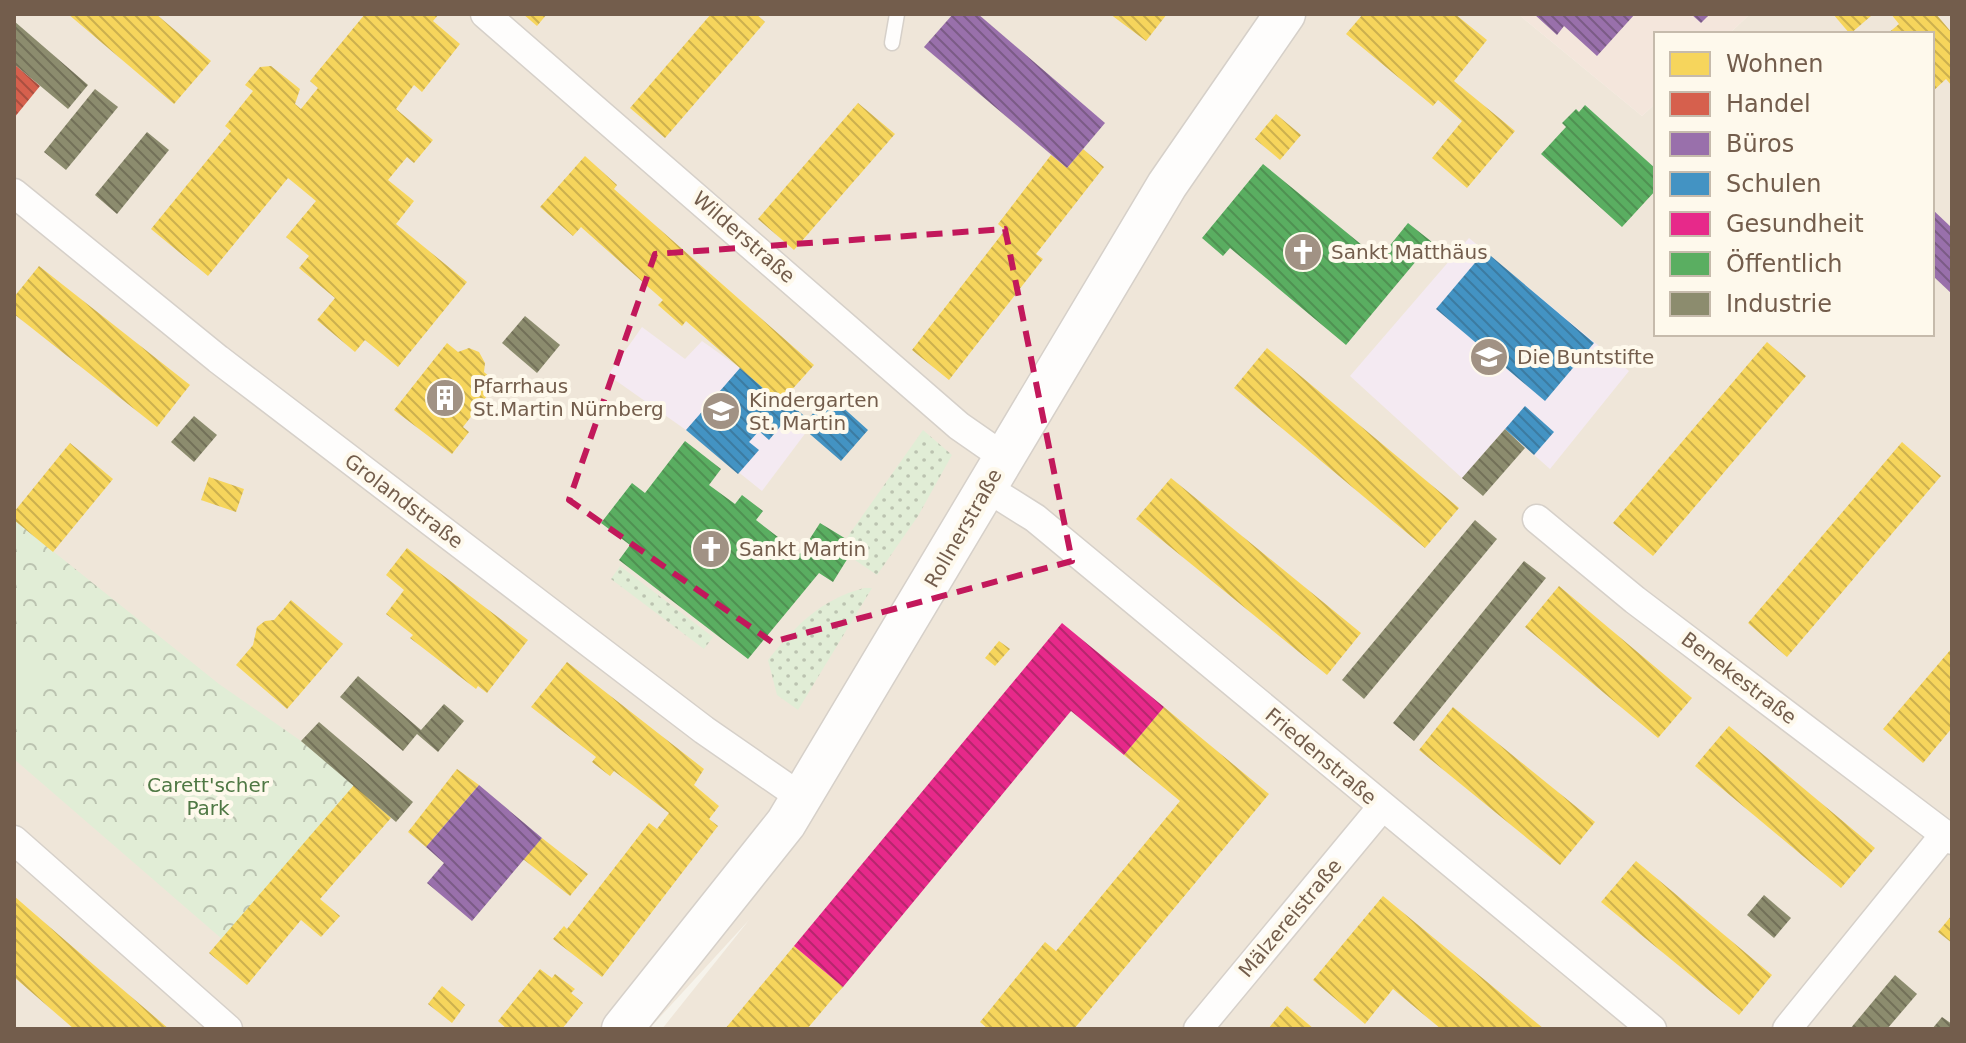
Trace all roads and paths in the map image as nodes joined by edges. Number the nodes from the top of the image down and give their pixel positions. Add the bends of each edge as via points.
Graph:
1 (485, 14) edge
2 (897, 14) edge
3 (1285, 14) edge
4 (892, 43) dead end
5 (14, 193) edge
6 (996, 473) junction
7 (1537, 519) dead end
8 (802, 798) junction
9 (1382, 807) junction
10 (1948, 837) edge
11 (14, 840) edge
12 (228, 1029) edge
13 (622, 1029) edge
14 (1198, 1029) edge
15 (1652, 1029) edge
16 (1787, 1029) edge

1 - 6 street, Wilderstraße via 959,426
2 - 4 lane
3 - 6 street, Rollnerstraße via 1167,185
5 - 8 street, Grolandstraße via 218,359 735,753
6 - 8 street, Rollnerstraße
6 - 9 street, Friedenstraße via 1035,518
7 - 10 street, Benekestraße via 1635,600
8 - 13 street, Rollnerstraße via 750,872
9 - 14 street, Mälzereistraße
9 - 15 street, Friedenstraße
10 - 16 street, Benekestraße
11 - 12 street

